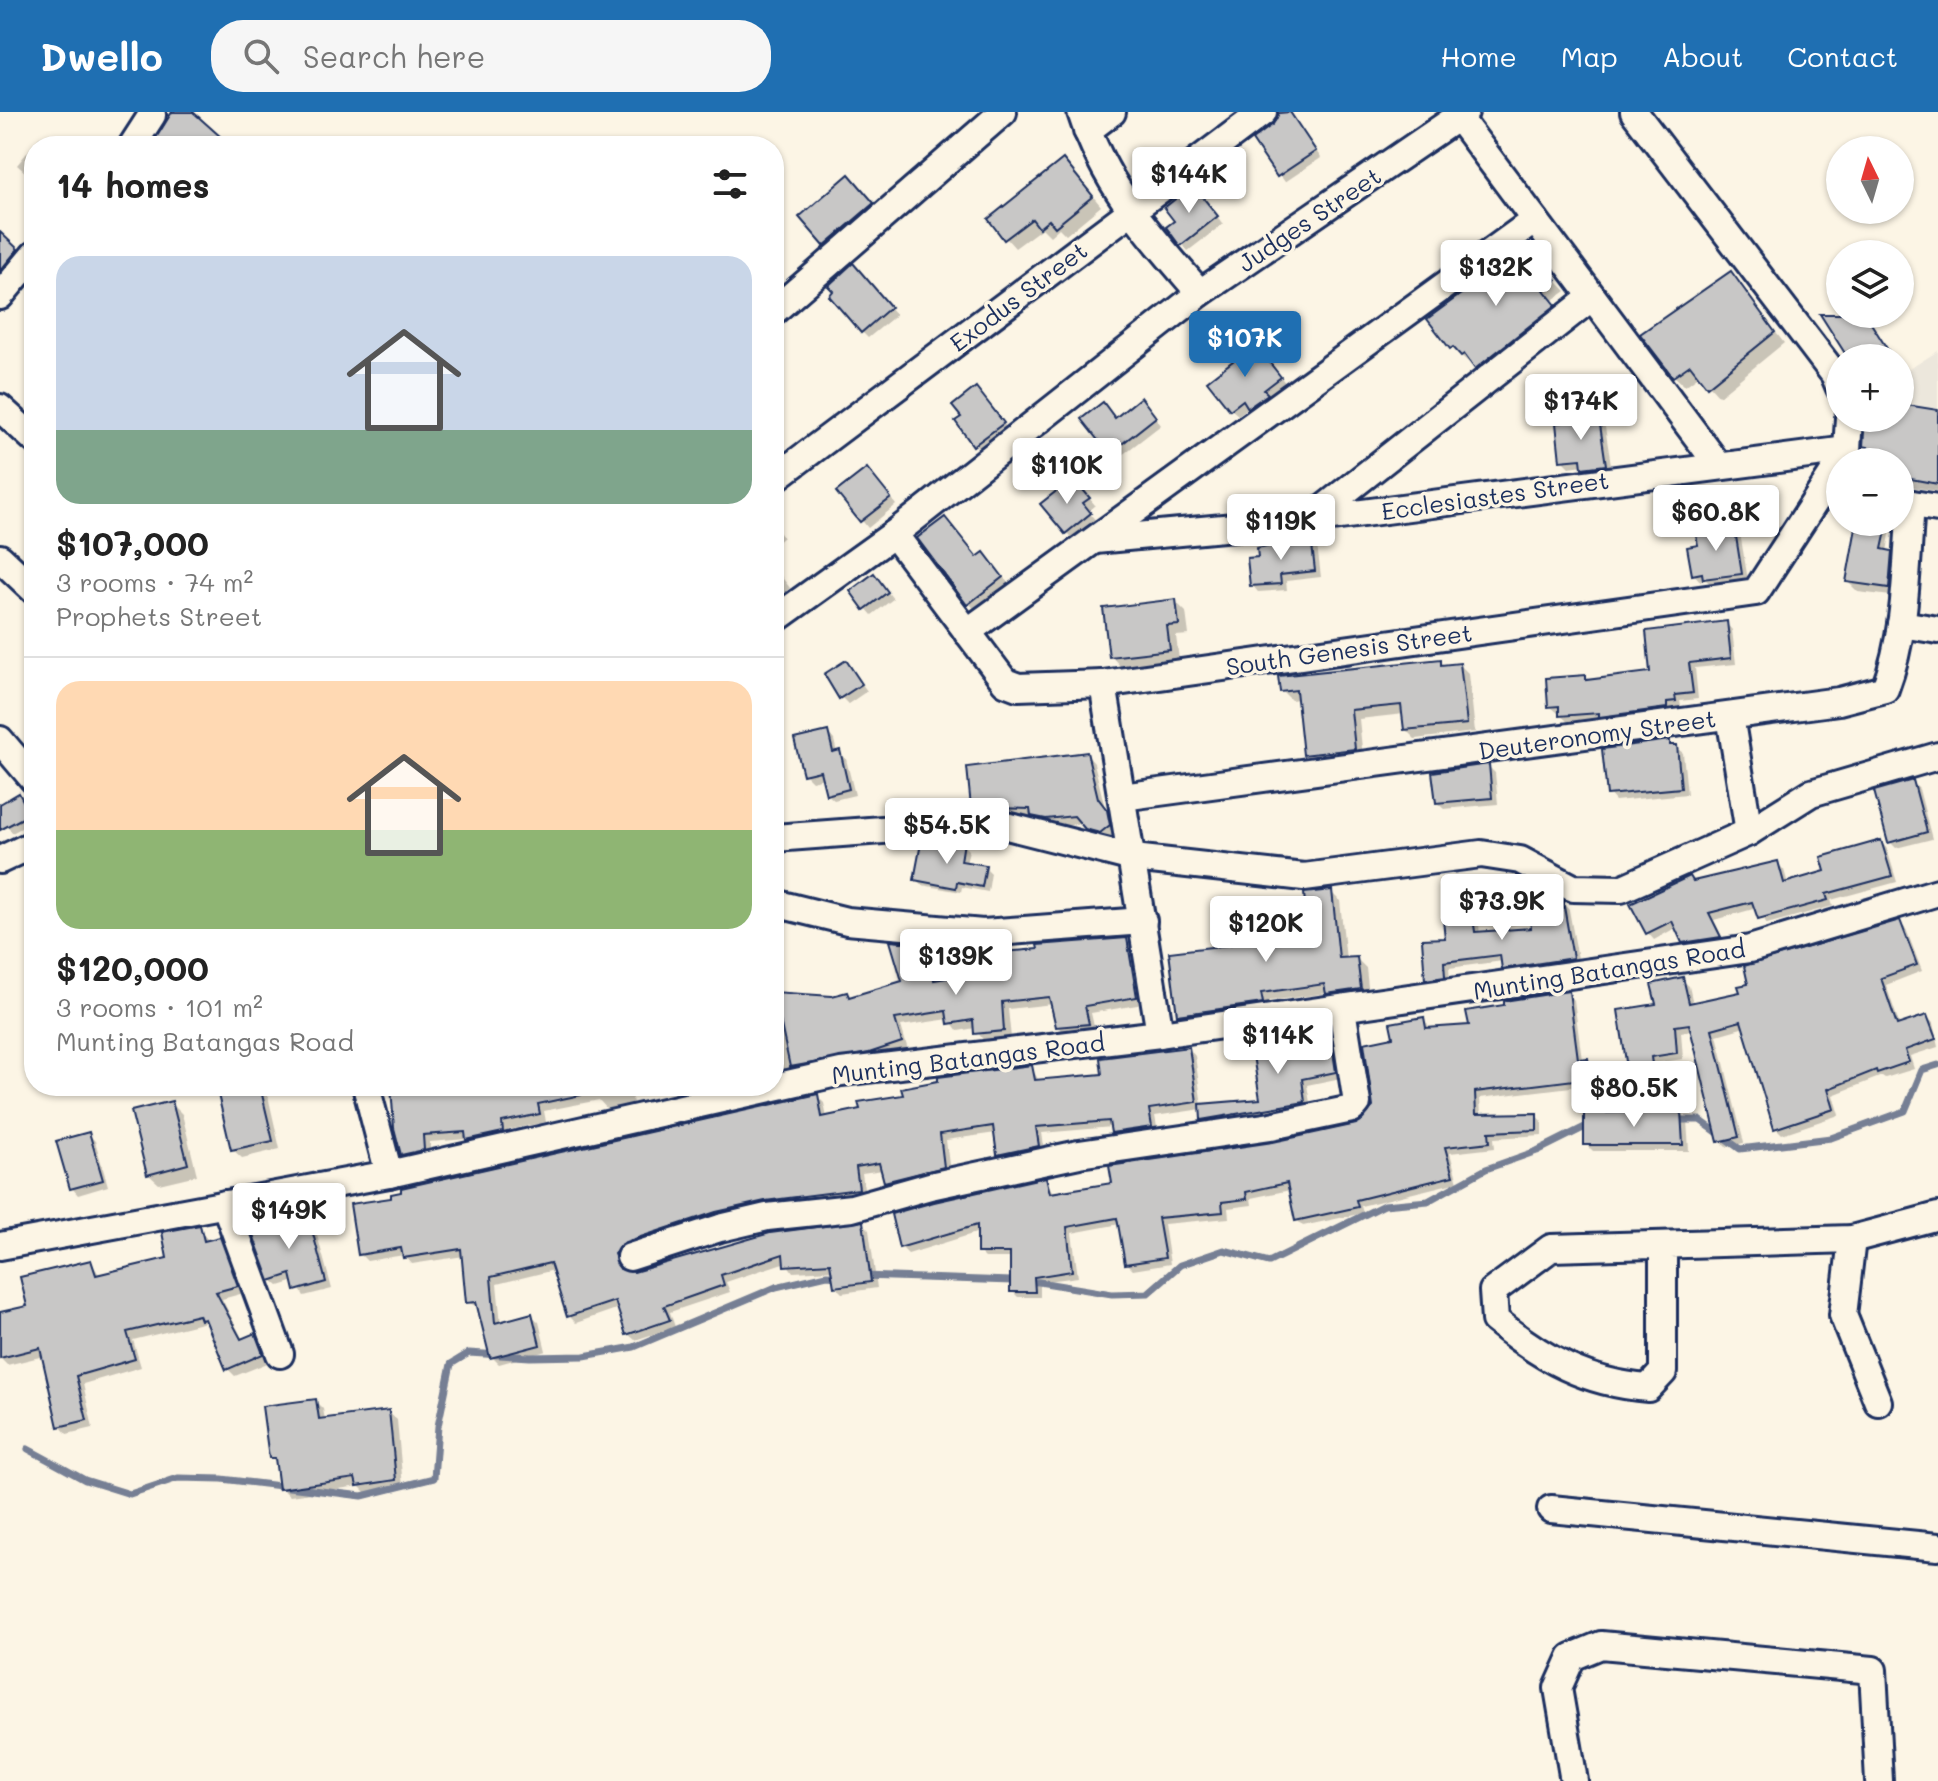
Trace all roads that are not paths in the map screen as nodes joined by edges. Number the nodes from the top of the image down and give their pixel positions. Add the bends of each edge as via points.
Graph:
1 (1003, 112) edge
2 (1112, 112) edge
3 (1263, 112) edge
4 (1634, 112) edge
5 (1462, 114) edge
6 (152, 115) dead end
7 (1084, 122) edge
8 (138, 136) edge
9 (1130, 212) junction
10 (1535, 220) junction
11 (24, 267) edge
12 (1200, 293) junction
13 (0, 296) edge
14 (1592, 297) junction
15 (784, 302) edge
16 (1826, 364) edge
17 (0, 408) edge
18 (24, 430) edge
19 (1826, 460) edge
20 (1719, 466) junction
21 (784, 472) edge
22 (1826, 499) edge
23 (1914, 504) edge
24 (1938, 508) edge
25 (1309, 520) junction
26 (894, 534) junction
27 (1905, 536) edge
28 (1095, 540) junction
29 (0, 558) edge
30 (24, 581) edge
31 (784, 613) edge
32 (1901, 624) junction
33 (1938, 630) edge
34 (967, 632) junction
35 (1103, 684) junction
36 (1730, 716) junction
37 (0, 740) edge
38 (1938, 756) edge
39 (24, 768) edge
40 (1122, 797) junction
41 (1749, 832) junction
42 (784, 837) edge
43 (24, 849) edge
44 (1133, 858) junction
45 (0, 860) edge
46 (1938, 892) edge
47 (784, 905) edge
48 (1143, 921) junction
49 (1342, 1009) junction
50 (1160, 1034) junction
51 (784, 1085) edge
52 (369, 1096) edge
53 (735, 1096) edge
54 (389, 1174) junction
55 (225, 1204) junction
56 (1938, 1216) edge
57 (1852, 1239) junction
58 (0, 1246) edge
59 (1663, 1246) junction
60 (630, 1257) dead end
61 (280, 1354) dead end
62 (1878, 1402) dead end
63 (1551, 1509) dead end
64 (1938, 1547) edge
65 (1574, 1781) edge
66 (1879, 1781) edge

1 - 15 street
2 - 7 street
3 - 9 street, Exodus Street
4 - 16 street
5 - 10 street
5 - 12 street, Judges Street
6 - 8 street
7 - 9 street
9 - 12 street
9 - 21 street, Exodus Street
10 - 14 street
10 - 28 street
11 - 13 street
12 - 26 street, Judges Street
14 - 20 street
14 - 25 street
17 - 18 street
19 - 20 street, Ecclesiastes Street
20 - 25 street, Ecclesiastes Street
22 - 35 street, South Genesis Street via 1756,592
23 - 24 street
25 - 28 street, Ecclesiastes Street
26 - 31 street, Judges Street
26 - 34 street, South Genesis Street
27 - 32 street, Deuteronomy Street
28 - 34 street
29 - 30 street
32 - 33 street
32 - 36 street, Deuteronomy Street via 1885,689
34 - 35 street, South Genesis Street via 1005,682 1018,687
35 - 40 street
36 - 40 street, Deuteronomy Street
36 - 41 street
37 - 39 street
38 - 41 street via 1811,793
40 - 44 street
41 - 44 street via 1621,889 1573,888 1520,860 1481,854 1304,877
42 - 44 street via 991,822
43 - 45 street
44 - 48 street
46 - 49 street, Munting Batangas Road via 1750,949
47 - 48 street via 847,921 983,933
48 - 50 street
49 - 50 street, Munting Batangas Road
49 - 60 street via 1357,1103 1352,1109 1079,1154 852,1208 767,1217
50 - 51 street, Munting Batangas Road via 841,1072
52 - 54 street
53 - 54 street, Munting Batangas Road
54 - 55 street, Munting Batangas Road
55 - 58 street, Munting Batangas Road
55 - 61 street
56 - 57 street
57 - 59 street
57 - 62 street via 1843,1315
59 - 59 street via 1551,1248 1493,1291 1495,1320 1537,1355 1614,1386 1648,1388 1663,1372
63 - 64 street
65 - 66 street via 1558,1688 1572,1657 1601,1645 1873,1670

